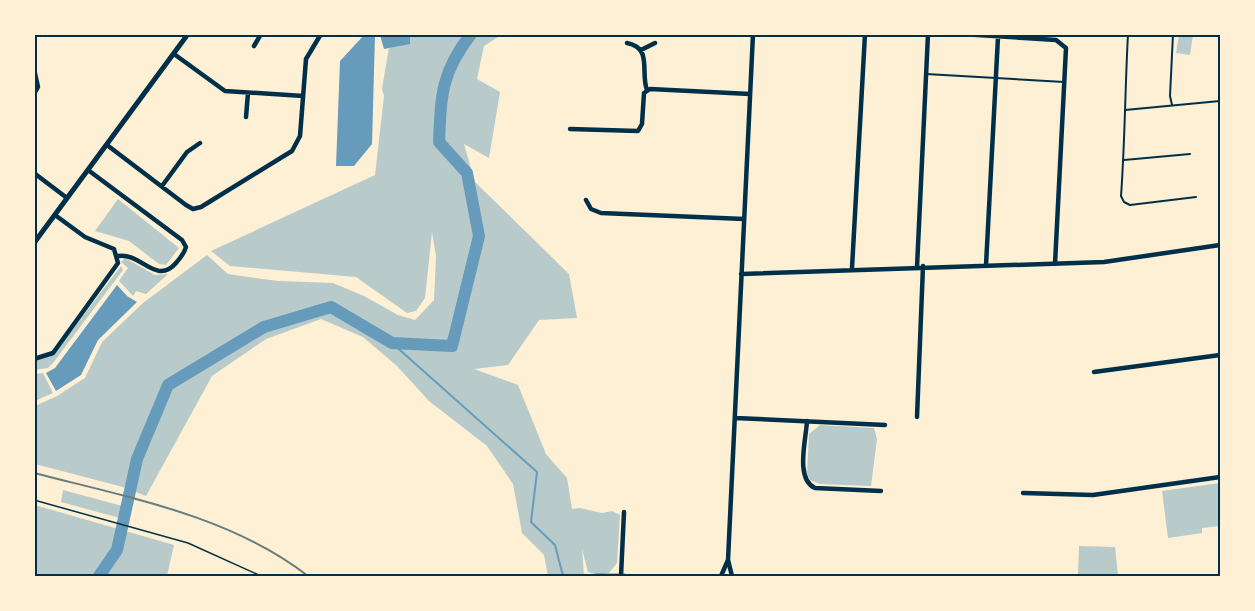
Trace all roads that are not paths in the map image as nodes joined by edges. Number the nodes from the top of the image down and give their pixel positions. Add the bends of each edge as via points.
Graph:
1 (188, 34) edge
2 (261, 34) edge
3 (753, 34) edge
4 (865, 34) edge
5 (928, 34) edge
6 (961, 34) edge
7 (1128, 34) edge
8 (1173, 34) edge
9 (319, 35) edge
10 (998, 37) junction
11 (655, 43) dead end
12 (627, 44) dead end
13 (254, 46) dead end
14 (641, 50) junction
15 (174, 54) junction
16 (34, 69) edge
17 (926, 75) junction
18 (995, 78) junction
19 (1064, 82) junction
20 (647, 90) junction
21 (248, 93) junction
22 (34, 94) edge
23 (750, 94) junction
24 (303, 96) junction
25 (1221, 101) edge
26 (1172, 105) junction
27 (1124, 110) junction
28 (246, 117) dead end
29 (570, 129) dead end
30 (200, 143) dead end
31 (107, 145) junction
32 (1190, 154) dead end
33 (1123, 160) junction
34 (88, 170) junction
35 (34, 173) edge
36 (162, 186) junction
37 (1196, 197) dead end
38 (68, 198) junction
39 (586, 200) dead end
40 (55, 215) junction
41 (744, 219) junction
42 (35, 243) edge
43 (1221, 245) edge
44 (118, 256) junction
45 (1055, 264) junction
46 (986, 265) junction
47 (923, 266) junction
48 (917, 267) junction
49 (852, 268) junction
50 (741, 273) junction
51 (1221, 355) edge
52 (34, 359) edge
53 (1094, 372) dead end
54 (916, 417) dead end
55 (735, 418) junction
56 (807, 421) junction
57 (885, 425) dead end
58 (1221, 477) edge
59 (881, 491) dead end
60 (1023, 493) dead end
61 (624, 512) dead end
62 (728, 560) junction
63 (596, 576) edge
64 (622, 576) edge
65 (721, 576) edge
66 (732, 576) edge

1 - 15 street
2 - 13 street
3 - 23 street
4 - 49 street
5 - 17 street
6 - 10 street
7 - 27 lane
8 - 26 lane
9 - 24 street via 306,59
10 - 18 street
10 - 19 street via 1060,41 1066,48
11 - 14 street
12 - 14 street
14 - 20 street
15 - 21 street via 221,89
15 - 31 street
16 - 22 street via 38,77
17 - 18 lane
17 - 48 street
18 - 19 lane
18 - 46 street
19 - 45 street
20 - 23 street
20 - 29 street via 638,131
21 - 24 street
21 - 28 street
23 - 41 street
24 - 36 street via 300,136 285,156 201,207 193,208
25 - 26 lane
26 - 27 lane
27 - 33 lane
30 - 36 street via 187,152
31 - 34 street
31 - 36 street
32 - 33 lane
33 - 37 lane via 1124,202 1130,205
34 - 38 street
34 - 44 street via 182,240 186,247 172,268 163,272 153,271 135,257
35 - 38 street
38 - 40 street
39 - 41 street via 591,209 601,213
40 - 42 street
40 - 44 street via 85,237 108,245
41 - 50 street
43 - 45 street via 1104,262
44 - 52 street via 115,269 53,353
45 - 46 street
46 - 47 street
47 - 48 street
47 - 54 street
48 - 49 street
49 - 50 street
50 - 55 street
51 - 53 street
55 - 56 street
55 - 62 street
56 - 57 street
56 - 59 street via 804,475 808,483 815,488
58 - 60 street via 1093,495
61 - 64 street
62 - 65 street
62 - 66 street
63 - 64 street

